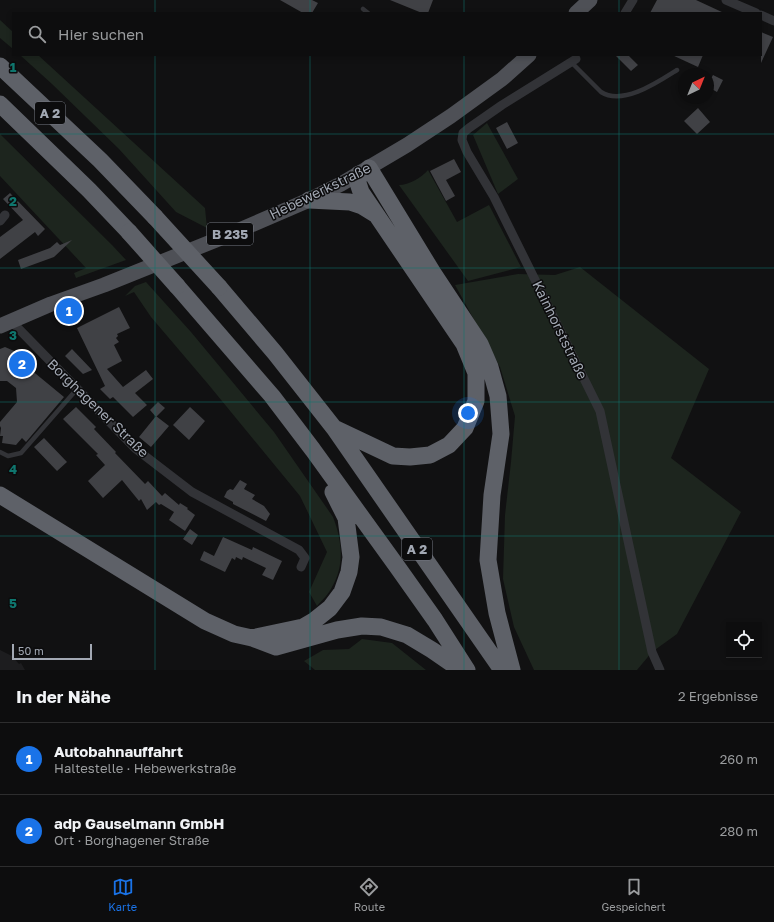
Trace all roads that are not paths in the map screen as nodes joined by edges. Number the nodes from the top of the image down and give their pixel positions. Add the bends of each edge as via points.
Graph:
1 (590, 0) edge
2 (633, 0) edge
3 (726, 0) edge
4 (741, 3) edge
5 (363, 9) dead end
6 (367, 12) edge
7 (577, 12) edge
8 (626, 12) edge
9 (754, 12) edge
10 (762, 15) edge
11 (774, 21) edge
12 (529, 56) edge
13 (576, 58) edge
14 (0, 66) edge
15 (677, 70) dead end
16 (0, 104) edge
17 (364, 171) junction
18 (309, 200) junction
19 (376, 214) junction
20 (6, 324) edge
21 (77, 389) junction
22 (334, 428) junction
23 (313, 450) junction
24 (0, 452) edge
25 (0, 495) edge
26 (301, 567) dead end
27 (252, 638) junction
28 (461, 670) edge
29 (467, 670) edge
30 (502, 670) edge
31 (512, 670) edge
32 (660, 670) edge

1 - 7 main road
2 - 8 street
3 - 4 street
4 - 9 street
5 - 6 lane
10 - 11 street
12 - 17 main road, Hebewerkstraße / B 235 via 451,116
13 - 15 lane via 601,92 615,97 641,90
13 - 32 street, Kainhorststraße via 482,119 464,133 462,140 494,198 600,411 652,652
14 - 22 highway, A 2, bridge via 100,160 155,217 275,353
16 - 23 highway, A 2, bridge via 129,232 272,396
17 - 18 main road, Hebewerkstraße / B 235
17 - 19 highway via 358,184
17 - 31 highway via 480,344 490,367 498,396 501,434 492,495 488,560 497,613
18 - 19 highway via 350,202
18 - 20 main road, Hebewerkstraße / B 235
19 - 22 highway via 464,344 476,373 476,401 465,428 449,445 430,455 393,456
20 - 21 street, Borghagener Straße
21 - 24 lane via 21,452 8,456
21 - 26 street, Borghagener Straße via 136,449 192,492 299,550 305,558
22 - 30 highway, A 2
23 - 27 highway via 346,518 351,557 349,572 342,592 330,608 315,620 303,627
23 - 29 highway, A 2 via 435,620
25 - 27 highway via 204,621 234,634
27 - 28 highway via 276,647 337,630 362,626 381,627 407,635

